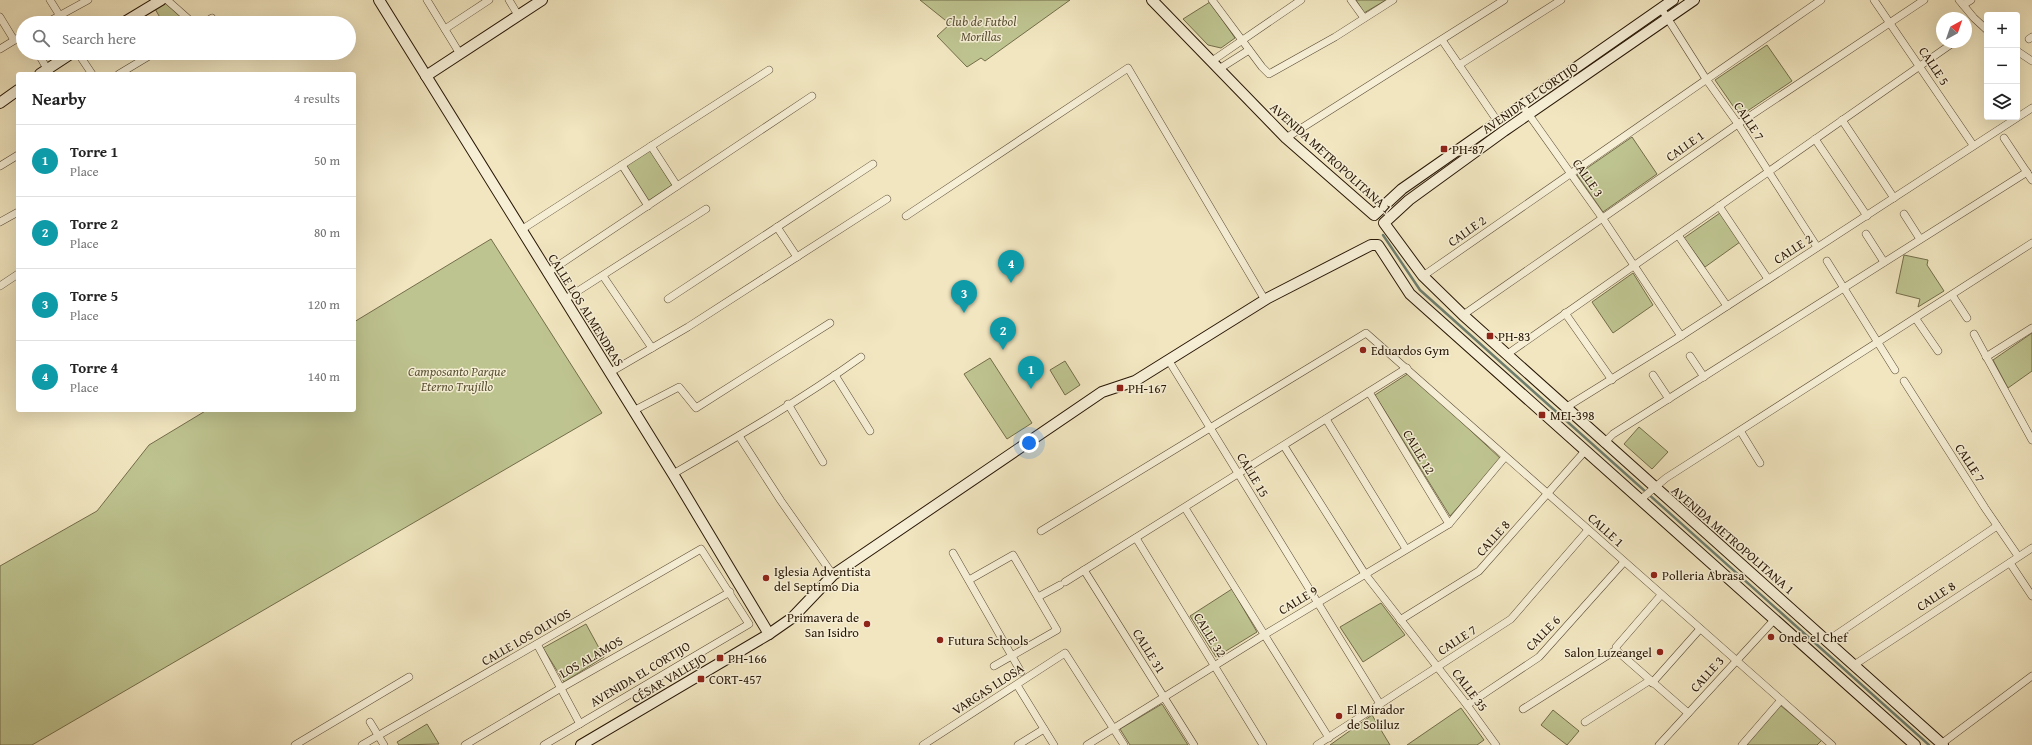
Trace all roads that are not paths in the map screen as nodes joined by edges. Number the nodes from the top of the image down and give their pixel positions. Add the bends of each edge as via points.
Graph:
1 (50, 0) edge
2 (88, 0) edge
3 (161, 0) edge
4 (168, 0) edge
5 (379, 0) edge
6 (427, 0) edge
7 (489, 0) edge
8 (509, 0) edge
9 (542, 0) edge
10 (1152, 0) edge
11 (1212, 0) edge
12 (1300, 0) edge
13 (1351, 0) edge
14 (1393, 0) edge
15 (1504, 0) edge
16 (1561, 0) edge
17 (1673, 0) edge
18 (1694, 0) edge
19 (1821, 0) edge
20 (1874, 0) edge
21 (1924, 0) edge
22 (1971, 0) edge
23 (1961, 2) edge
24 (1290, 3) edge
25 (1661, 8) junction
26 (518, 15) junction
27 (60, 16) joint
28 (134, 16) edge
29 (185, 16) edge
30 (0, 17) edge
31 (1364, 18) junction
32 (1667, 18) junction
33 (1890, 23) junction
34 (1984, 27) edge
35 (444, 28) junction
36 (14, 40) joint
37 (1241, 40) junction
38 (1442, 40) junction
39 (1946, 48) edge
40 (0, 49) edge
41 (1249, 50) junction
42 (2020, 53) edge
43 (460, 54) junction
44 (41, 60) edge
45 (62, 60) edge
46 (83, 60) edge
47 (142, 60) edge
48 (2032, 61) edge
49 (1216, 65) junction
50 (1459, 65) junction
51 (1920, 66) junction
52 (768, 70) dead end
53 (46, 72) edge
54 (91, 72) edge
55 (122, 72) edge
56 (426, 76) junction
57 (1706, 79) junction
58 (16, 91) edge
59 (812, 96) dead end
60 (0, 103) edge
61 (1522, 105) junction
62 (2032, 108) edge
63 (1529, 114) junction
64 (1842, 120) junction
65 (1498, 122) junction
66 (1738, 124) junction
67 (1286, 138) junction
68 (2004, 138) dead end
69 (1815, 139) junction
70 (1973, 145) junction
71 (651, 146) junction
72 (16, 156) edge
73 (873, 164) dead end
74 (622, 165) junction
75 (0, 166) edge
76 (1768, 172) junction
77 (2027, 172) junction
78 (1571, 174) junction
79 (2032, 180) edge
80 (677, 186) junction
81 (1894, 198) junction
82 (887, 199) dead end
83 (648, 206) junction
84 (1719, 206) junction
85 (706, 209) dead end
86 (16, 213) edge
87 (1904, 214) dead end
88 (1374, 215) junction
89 (906, 216) dead end
90 (1867, 216) junction
91 (1603, 219) junction
92 (0, 222) edge
93 (1384, 223) junction
94 (778, 227) junction
95 (521, 230) junction
96 (1866, 234) dead end
97 (1678, 235) junction
98 (1920, 239) junction
99 (2032, 243) edge
100 (1817, 247) junction
101 (797, 257) junction
102 (1827, 261) dead end
103 (1884, 262) junction
104 (1634, 265) junction
105 (547, 273) junction
106 (16, 275) edge
107 (603, 276) junction
108 (1423, 276) junction
109 (1768, 279) junction
110 (0, 286) edge
111 (1843, 288) junction
112 (1952, 295) junction
113 (668, 299) dead end
114 (564, 300) junction
115 (1265, 300) junction
116 (1726, 306) junction
117 (1565, 314) junction
118 (1463, 315) junction
119 (1967, 318) dead end
120 (1916, 319) junction
121 (830, 322) dead end
122 (2032, 328) edge
123 (1974, 334) dead end
124 (1681, 336) junction
125 (1877, 344) junction
126 (652, 348) junction
127 (1938, 351) dead end
128 (1505, 356) junction
129 (1690, 356) dead end
130 (861, 357) dead end
131 (1986, 357) junction
132 (1169, 361) junction
133 (1496, 367) junction
134 (1407, 368) junction
135 (1895, 370) dead end
136 (609, 373) junction
137 (835, 375) junction
138 (1654, 375) dead end
139 (1704, 377) junction
140 (1612, 380) junction
141 (1904, 381) dead end
142 (1369, 392) junction
143 (1669, 399) junction
144 (788, 404) junction
145 (1565, 408) junction
146 (633, 411) junction
147 (1326, 420) junction
148 (1211, 428) junction
149 (870, 431) dead end
150 (1741, 432) junction
151 (739, 436) junction
152 (2032, 440) edge
153 (1604, 443) junction
154 (1284, 446) junction
155 (1585, 452) junction
156 (1505, 457) junction
157 (823, 462) dead end
158 (1760, 463) dead end
159 (673, 474) junction
160 (1238, 475) junction
161 (1652, 488) junction
162 (1548, 495) junction
163 (1641, 498) junction
164 (1185, 508) junction
165 (1690, 522) junction
166 (1449, 524) junction
167 (1997, 526) junction
168 (1588, 530) junction
169 (1041, 531) dead end
170 (1680, 533) junction
171 (1136, 538) junction
172 (2032, 548) edge
173 (1406, 550) junction
174 (953, 553) dead end
175 (2018, 556) junction
176 (1624, 562) junction
177 (2010, 563) junction
178 (1084, 570) junction
179 (1365, 574) junction
180 (833, 575) junction
181 (969, 580) junction
182 (730, 592) junction
183 (1661, 595) junction
184 (1038, 596) junction
185 (2032, 596) edge
186 (1316, 603) junction
187 (1400, 620) junction
188 (1774, 620) junction
189 (1700, 629) junction
190 (769, 634) junction
191 (1264, 634) junction
192 (1826, 641) junction
193 (538, 644) junction
194 (1616, 650) junction
195 (1012, 656) junction
196 (1736, 661) junction
197 (1214, 665) junction
198 (1854, 665) junction
199 (994, 666) dead end
200 (1438, 667) junction
201 (1021, 672) dead end
202 (2032, 676) edge
203 (409, 677) dead end
204 (1651, 682) junction
205 (1017, 685) junction
206 (561, 688) junction
207 (1164, 697) junction
208 (1781, 700) junction
209 (1380, 704) junction
210 (1467, 705) junction
211 (1523, 709) dead end
212 (1688, 713) junction
213 (370, 722) dead end
214 (1585, 722) dead end
215 (580, 724) junction
216 (1114, 728) junction
217 (1044, 729) junction
218 (378, 736) junction
219 (1329, 738) junction
220 (1825, 739) junction
221 (1942, 744) edge
222 (295, 745) edge
223 (362, 745) edge
224 (384, 745) edge
225 (465, 745) edge
226 (544, 745) edge
227 (581, 745) edge
228 (923, 745) edge
229 (1018, 745) edge
230 (1054, 745) edge
231 (1087, 745) edge
232 (1124, 745) edge
233 (1194, 745) edge
234 (1263, 745) edge
235 (1317, 745) edge
236 (1496, 745) edge
237 (1659, 745) edge
238 (1742, 745) edge
239 (1820, 745) edge
240 (1832, 745) edge
241 (1914, 745) edge

1 - 27 street
2 - 27 street
3 - 28 street
4 - 29 street
5 - 56 street, CALLE LOS ALMENDRAS
6 - 35 street
7 - 35 street
8 - 26 street
9 - 26 street
10 - 49 street, AVENIDA METROPOLITANA 1
11 - 37 street
12 - 24 street
13 - 31 street
14 - 31 street
15 - 38 street
16 - 50 street
17 - 25 street, AVENIDA EL CORTIJO
18 - 32 street, AVENIDA EL CORTIJO
19 - 57 street, CALLE 2
20 - 33 street, CALLE 5
21 - 33 street, CALLE 1
22 - 23 street
23 - 34 street
24 - 37 street
25 - 32 street, CALLE 7
25 - 61 street, AVENIDA EL CORTIJO
26 - 43 street
30 - 36 street
31 - 41 street via 1273,73 1265,71
32 - 57 street, CALLE 7
32 - 63 street, AVENIDA EL CORTIJO
33 - 51 street, CALLE 5
33 - 66 street, CALLE 1
35 - 43 street
36 - 40 street
37 - 41 street
37 - 49 street
38 - 50 street
38 - 67 street
39 - 51 street
41 - 49 street
42 - 48 street
43 - 56 street
44 - 53 street
45 - 53 street
46 - 54 street
47 - 55 street
49 - 67 street, AVENIDA METROPOLITANA 1
50 - 65 street
51 - 64 street
51 - 70 street, CALLE 5
52 - 71 street
56 - 95 street, CALLE LOS ALMENDRAS
57 - 66 street, CALLE 7
57 - 78 street, CALLE 2
58 - 60 street
59 - 80 street
61 - 63 street, CALLE 3
61 - 65 street, AVENIDA EL CORTIJO
62 - 70 street, CALLE 2
63 - 78 street, CALLE 3
63 - 93 street, AVENIDA EL CORTIJO via 1408,200
64 - 69 street
64 - 81 street
65 - 88 street, AVENIDA EL CORTIJO via 1402,189
66 - 76 street, CALLE 7
66 - 91 street, CALLE 1
67 - 88 street, AVENIDA METROPOLITANA 1
68 - 77 street
69 - 76 street
69 - 90 street
70 - 81 street, CALLE 2
71 - 74 street
71 - 80 street
72 - 75 street
73 - 94 street
74 - 83 street
74 - 95 street
76 - 84 street
76 - 100 street, CALLE 7
77 - 79 street
77 - 98 street
78 - 91 street, CALLE 3
78 - 108 street, CALLE 2
80 - 83 street
81 - 90 street, CALLE 2
82 - 101 street
83 - 105 street
84 - 97 street
84 - 109 street
85 - 107 street
86 - 92 street
87 - 98 street
88 - 93 street, AVENIDA METROPOLITANA 1
89 - 115 street via 1128,68
90 - 100 street, CALLE 2
91 - 104 street, CALLE 3
91 - 118 street, CALLE 1
93 - 108 street, AVENIDA METROPOLITANA 1
94 - 101 street
94 - 113 street
95 - 105 street, CALLE LOS ALMENDRAS
96 - 103 street
97 - 104 street
97 - 116 street
98 - 103 street
99 - 112 street
100 - 109 street, CALLE 2
101 - 126 street
102 - 111 street
103 - 111 street
104 - 117 street
104 - 124 street, CALLE 3
105 - 114 street, CALLE LOS ALMENDRAS
106 - 110 street
107 - 114 street
107 - 126 street
108 - 118 street, AVENIDA METROPOLITANA 1
109 - 116 street, CALLE 2
111 - 125 street
111 - 139 street
112 - 119 street
112 - 120 street
114 - 136 street, CALLE LOS ALMENDRAS
115 - 132 street, CÉSAR VALLEJO
115 - 133 street, CÉSAR VALLEJO via 1371,245 1378,245 1410,294
116 - 124 street, CALLE 2
117 - 128 street
117 - 140 street
118 - 128 street, AVENIDA METROPOLITANA 1
120 - 125 street
120 - 127 street
121 - 146 street via 696,408 679,387
122 - 131 street
123 - 131 street
124 - 140 street, CALLE 2
125 - 135 street
125 - 150 street
126 - 136 street
128 - 133 street
128 - 145 street, AVENIDA METROPOLITANA 1
129 - 139 street
130 - 137 street
131 - 152 street
132 - 148 street, CALLE 15
132 - 180 street, CÉSAR VALLEJO via 1135,381 1102,392
133 - 155 street
134 - 142 street
134 - 148 street, CALLE 1 via 1365,333
134 - 156 street, CALLE 1
136 - 146 street, CALLE LOS ALMENDRAS
137 - 144 street
137 - 149 street
138 - 143 street
139 - 143 street
140 - 145 street, CALLE 2
141 - 167 street, CALLE 7
142 - 147 street
142 - 166 street, CALLE 12
143 - 153 street via 1613,434
144 - 151 street
144 - 157 street
145 - 153 street, AVENIDA METROPOLITANA 1
146 - 159 street, CALLE LOS ALMENDRAS
147 - 154 street
147 - 173 street
148 - 160 street, CALLE 15
148 - 169 street
150 - 158 street
150 - 161 street
151 - 159 street
151 - 180 street
153 - 161 street, AVENIDA METROPOLITANA 1
154 - 160 street
154 - 179 street, CALLE 35
155 - 162 street, CALLE 8
155 - 163 street
156 - 162 street, CALLE 1
156 - 166 street, CALLE 9
159 - 190 street, CALLE LOS ALMENDRAS
160 - 164 street
160 - 186 street, CALLE 15
161 - 163 street
161 - 165 street, AVENIDA METROPOLITANA 1
162 - 168 street, CALLE 1
162 - 187 street, CALLE 8 via 1479,571
163 - 170 street
164 - 171 street
164 - 191 street
165 - 170 street
165 - 192 street, AVENIDA METROPOLITANA 1
166 - 173 street, CALLE 9
167 - 175 street, CALLE 7
167 - 192 street
168 - 176 street, CALLE 1
168 - 200 street, CALLE 7 via 1516,615
170 - 188 street
171 - 178 street
171 - 197 street, CALLE 32
172 - 175 street, CALLE 8
173 - 179 street, CALLE 9
174 - 181 street
175 - 177 street, CALLE 8
176 - 183 street, CALLE 1
176 - 210 street, CALLE 6 via 1539,657
177 - 185 street
177 - 198 street, CALLE 8
178 - 184 street
178 - 207 street, CALLE 31
179 - 186 street, CALLE 9
179 - 187 street, CALLE 35
180 - 190 street, CÉSAR VALLEJO via 792,618
181 - 184 street via 1013,555
181 - 195 street
182 - 193 street, CALLE LOS OLIVOS via 701,549
182 - 206 street, LOS ALAMOS
182 - 215 street, AVENIDA EL CORTIJO via 749,624
183 - 189 street, CALLE 1
183 - 194 street
184 - 195 street via 1057,630
186 - 191 street, CALLE 9
186 - 209 street, CALLE 15
187 - 200 street, CALLE 35
188 - 196 street, CALLE 3
188 - 241 street
189 - 196 street, CALLE 1
189 - 204 street
190 - 227 street, CÉSAR VALLEJO
191 - 197 street, CALLE 9
191 - 219 street
192 - 198 street, AVENIDA METROPOLITANA 1
193 - 206 street
193 - 218 street, CALLE LOS OLIVOS
194 - 204 street
194 - 211 street
195 - 199 street
195 - 201 street
196 - 208 street, CALLE 1
196 - 212 street, CALLE 3
197 - 207 street, CALLE 9
197 - 234 street, CALLE 32
198 - 221 street, AVENIDA METROPOLITANA 1
200 - 209 street, CALLE 7
200 - 210 street, CALLE 35
202 - 221 street
203 - 222 street
204 - 212 street
204 - 214 street
205 - 216 street, VARGAS LLOSA via 1065,653
205 - 217 street
205 - 228 street, VARGAS LLOSA
206 - 215 street
206 - 225 street, LOS ALAMOS
207 - 216 street, CALLE 9
207 - 233 street, CALLE 31
208 - 220 street, CALLE 1
208 - 238 street
209 - 219 street, CALLE 7
210 - 236 street, CALLE 35
212 - 237 street, CALLE 3
213 - 218 street
215 - 226 street, AVENIDA EL CORTIJO
216 - 231 street, CALLE 9
216 - 232 street
217 - 229 street
217 - 230 street
218 - 223 street, CALLE LOS OLIVOS
218 - 224 street
219 - 235 street, CALLE 7
220 - 239 street
220 - 240 street, CALLE 1

